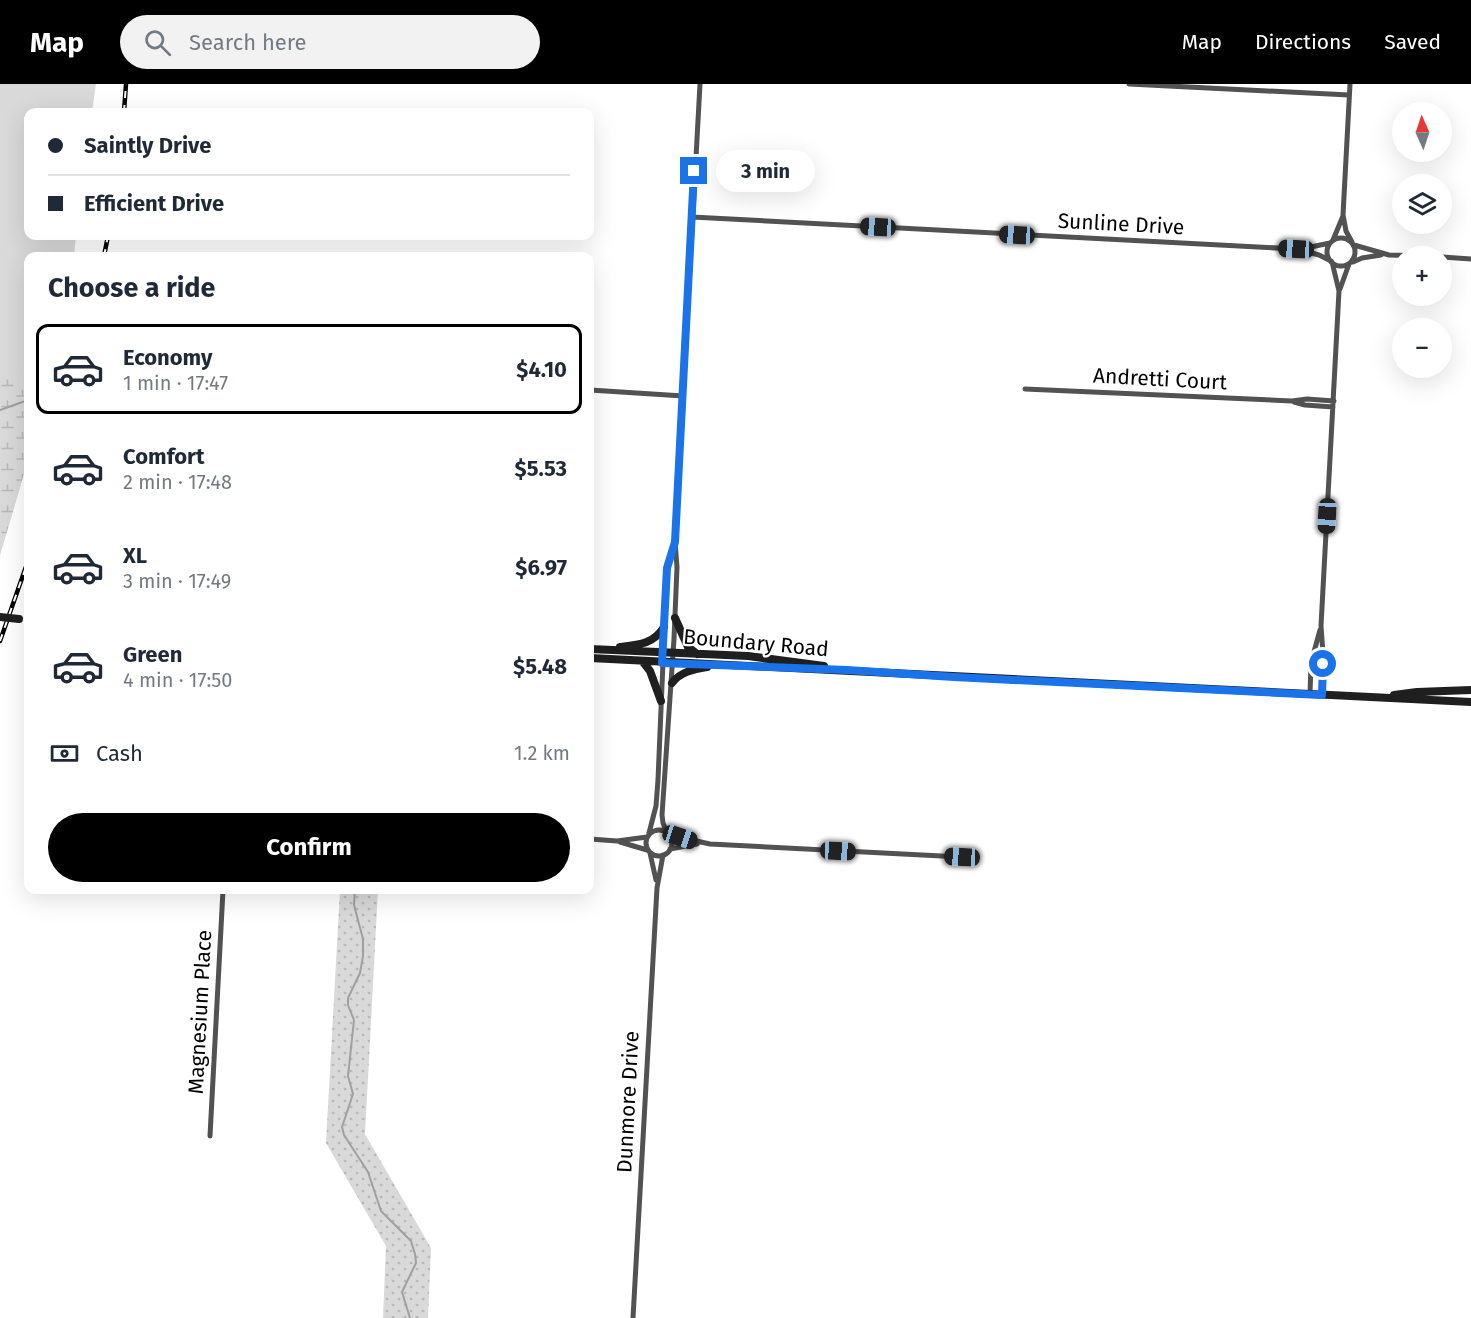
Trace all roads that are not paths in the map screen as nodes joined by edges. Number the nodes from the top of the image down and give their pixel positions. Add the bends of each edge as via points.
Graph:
1 (700, 84) edge
2 (1129, 84) edge
3 (1350, 84) edge
4 (1349, 95) junction
5 (1343, 215) junction
6 (692, 217) junction
7 (1332, 241) junction
8 (1353, 244) junction
9 (1296, 249) junction
10 (1389, 255) junction
11 (1392, 255) edge
12 (1452, 258) edge
13 (1471, 259) edge
14 (1331, 262) junction
15 (1350, 263) junction
16 (1339, 291) junction
17 (1026, 389) dead end
18 (594, 390) edge
19 (683, 396) junction
20 (1333, 404) junction
21 (675, 542) junction
22 (0, 617) edge
23 (675, 618) junction
24 (24, 619) edge
25 (1321, 626) junction
26 (664, 627) junction
27 (594, 649) edge
28 (604, 650) junction
29 (663, 653) junction
30 (698, 654) junction
31 (594, 658) edge
32 (673, 658) junction
33 (643, 662) junction
34 (662, 663) junction
35 (723, 665) junction
36 (847, 670) junction
37 (672, 683) junction
38 (1471, 690) edge
39 (1448, 691) junction
40 (1310, 694) junction
41 (1322, 695) junction
42 (1380, 698) junction
43 (661, 701) junction
44 (1467, 702) edge
45 (668, 834) junction
46 (648, 835) junction
47 (594, 839) edge
48 (617, 841) junction
49 (710, 844) junction
50 (670, 849) junction
51 (649, 851) junction
52 (663, 855) junction
53 (962, 857) dead end
54 (657, 888) junction
55 (223, 894) edge
56 (210, 1136) dead end
57 (633, 1318) edge

1 - 6 street
2 - 4 street
3 - 4 street
4 - 5 street
5 - 7 street
5 - 8 street
6 - 9 street, Sunline Drive
6 - 19 street
7 - 8 street via 1341,238
7 - 9 street, Sunline Drive
7 - 14 street via 1327,250
8 - 10 street
8 - 15 street via 1355,254
9 - 14 street, Sunline Drive
10 - 11 street
10 - 15 street
12 - 13 street
14 - 15 street via 1340,266
14 - 16 street
15 - 16 street
16 - 20 street
17 - 20 street, Andretti Court
18 - 19 street
19 - 21 street
20 - 25 street
21 - 23 street
21 - 26 street via 667,568
22 - 24 main road, bridge
23 - 30 main road via 688,647
23 - 32 street
25 - 40 street via 1311,663
25 - 41 street
26 - 28 main road via 651,642
26 - 29 street
27 - 28 main road, Boundary Road
28 - 29 main road, Boundary Road
29 - 32 main road, Boundary Road
29 - 34 street
30 - 32 main road, Boundary Road
30 - 36 main road, Boundary Road via 748,656
31 - 33 main road, Boundary Road
32 - 34 main road, Boundary Road
32 - 35 main road, Boundary Road
32 - 37 street
33 - 34 main road, Boundary Road
33 - 43 main road
34 - 43 street
35 - 36 main road, Boundary Road
35 - 37 main road via 695,669
36 - 40 main road, Boundary Road
37 - 45 street via 662,815
38 - 39 main road, Boundary Road
39 - 42 main road, Boundary Road
39 - 44 main road via 1448,696
40 - 41 main road, Boundary Road
41 - 42 main road, Boundary Road
42 - 44 main road, Boundary Road
43 - 46 street via 656,806
45 - 46 street via 660,830
45 - 49 street
45 - 50 street
46 - 48 street
46 - 51 street
47 - 48 street
48 - 51 street
49 - 50 street
49 - 53 street
50 - 52 street
51 - 52 street
51 - 54 street, Dunmore Drive
52 - 54 street, Dunmore Drive
54 - 57 street, Dunmore Drive
55 - 56 street, Magnesium Place

